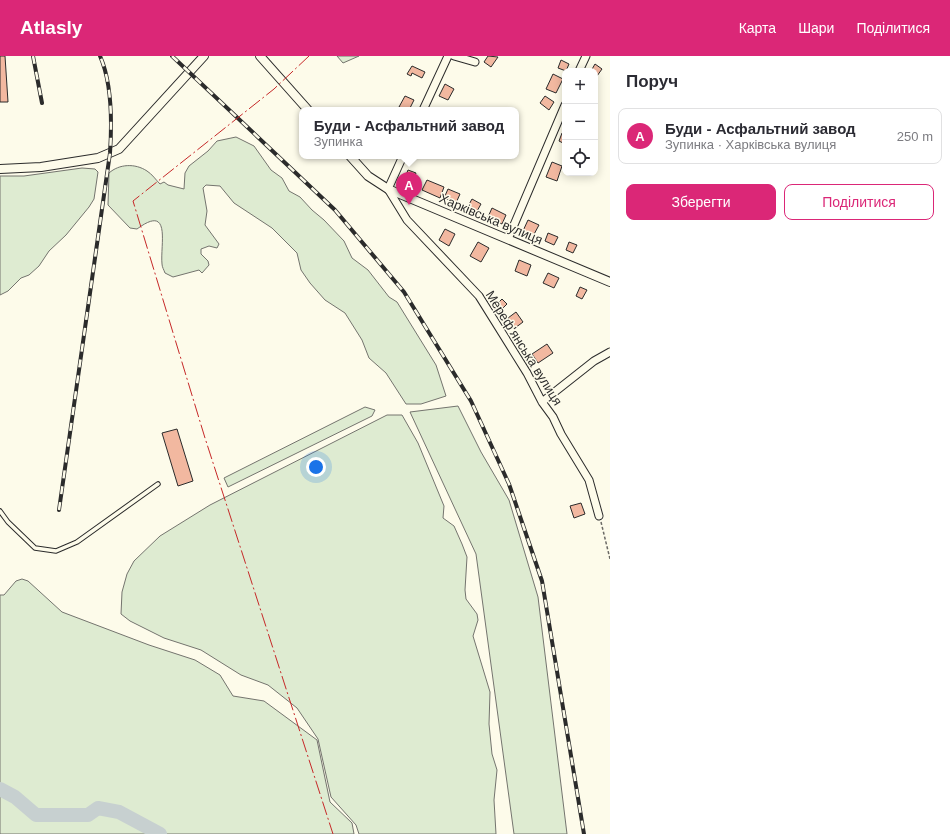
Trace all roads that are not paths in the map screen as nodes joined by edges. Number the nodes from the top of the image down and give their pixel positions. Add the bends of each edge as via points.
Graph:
1 (204, 56) edge
2 (260, 56) edge
3 (448, 56) edge
4 (454, 56) edge
5 (586, 56) edge
6 (475, 62) dead end
7 (580, 68) edge
8 (305, 107) edge
9 (424, 107) edge
10 (562, 112) edge
11 (353, 159) edge
12 (401, 159) edge
13 (0, 169) edge
14 (388, 189) junction
15 (508, 239) junction
16 (610, 282) edge
17 (610, 352) edge
18 (542, 402) junction
19 (158, 484) dead end
20 (0, 511) edge
21 (599, 516) road end

1 - 13 street via 119,149 98,158 41,167
2 - 8 street
3 - 9 street
4 - 6 street
5 - 7 street
10 - 15 street
11 - 14 street, Харківська вулиця via 368,176
12 - 14 street
14 - 15 street, Харківська вулиця
14 - 18 street, Мереф'янська вулиця via 407,220 479,296
15 - 16 street, Харківська вулиця
17 - 18 street via 594,361
18 - 21 street, Мереф'янська вулиця via 589,480
19 - 20 lane via 77,542 56,552 35,548

